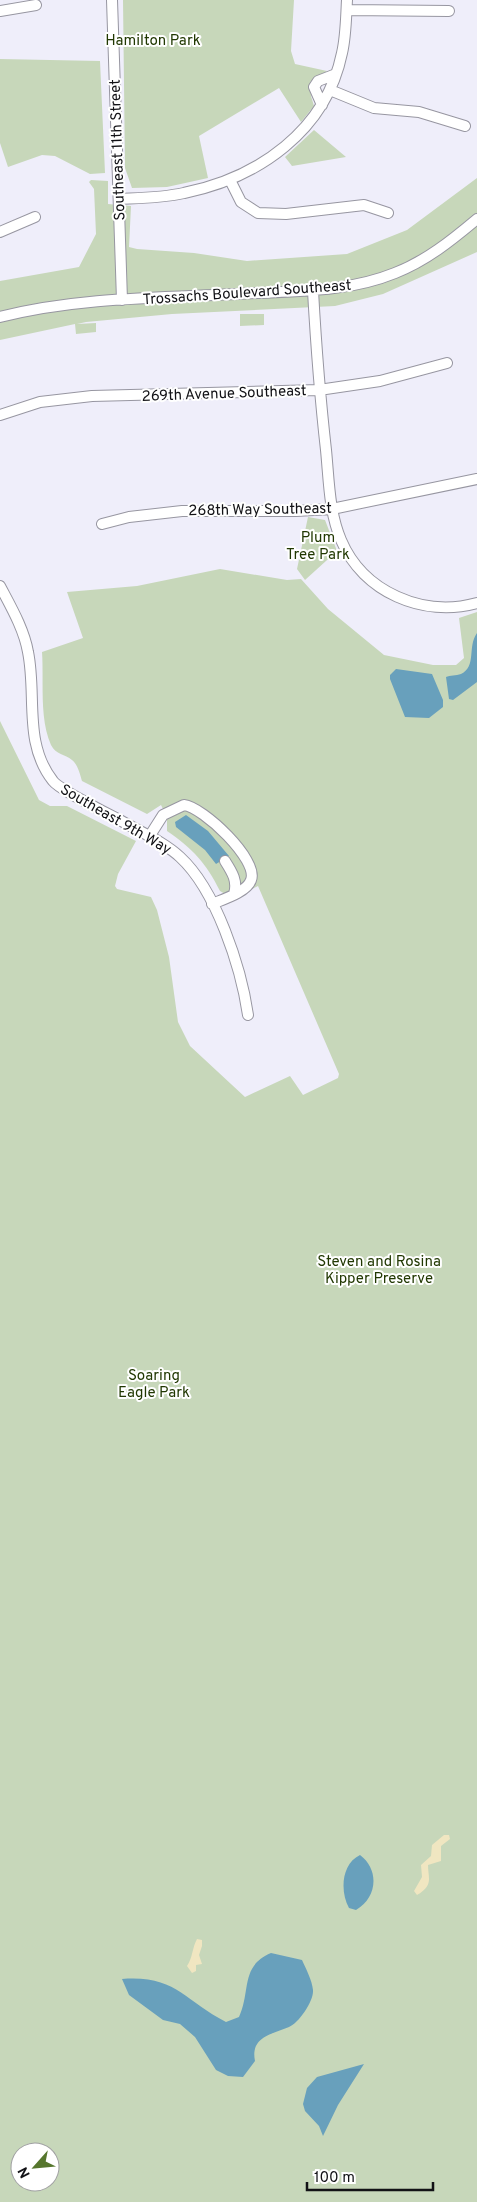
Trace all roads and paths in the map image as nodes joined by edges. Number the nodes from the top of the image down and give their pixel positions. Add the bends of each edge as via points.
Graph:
1 (112, 0) edge
2 (36, 5) dead end
3 (347, 5) edge
4 (0, 11) edge
5 (449, 11) dead end
6 (336, 74) junction
7 (330, 90) junction
8 (322, 105) junction
9 (465, 126) dead end
10 (230, 180) junction
11 (119, 199) junction
12 (388, 213) dead end
13 (35, 217) dead end
14 (477, 219) edge
15 (0, 232) edge
16 (312, 291) junction
17 (122, 300) junction
18 (0, 317) edge
19 (447, 363) dead end
20 (319, 390) junction
21 (0, 415) edge
22 (477, 479) edge
23 (332, 509) junction
24 (102, 524) dead end
25 (0, 586) edge
26 (477, 603) edge
27 (149, 837) junction
28 (225, 861) dead end
29 (234, 894) junction
30 (212, 904) junction
31 (248, 1015) dead end

1 - 11 street, Southeast 11th Street
2 - 4 street
3 - 5 street
3 - 6 street via 342,54
6 - 7 street
6 - 8 street via 318,81 314,88
7 - 8 street
7 - 9 street via 374,108 420,112
8 - 10 street via 309,125 282,150
10 - 11 street via 183,193
10 - 12 street via 241,202 258,213 286,214 364,205
11 - 17 street, Southeast 11th Street
13 - 15 street
14 - 16 street, Trossachs Boulevard Southeast via 428,256 394,274 349,287
16 - 17 street, Trossachs Boulevard Southeast
16 - 20 street
17 - 18 street, Trossachs Boulevard Southeast via 49,306
19 - 20 street, 269th Avenue Southeast via 380,381
20 - 21 street, 269th Avenue Southeast via 92,396 40,402
20 - 23 street
22 - 23 street, 268th Way Southeast
23 - 24 street, 268th Way Southeast via 182,511
23 - 26 street via 349,556 360,570 386,591 414,603 437,608
25 - 27 street, Southeast 9th Way via 21,628 28,651 34,741 54,782
27 - 29 street via 163,815 184,805 197,809 225,833 248,864 251,881
27 - 30 street, Southeast 9th Way via 179,856 193,871
28 - 29 street via 234,878
29 - 30 street
30 - 31 street, Southeast 9th Way via 242,980

